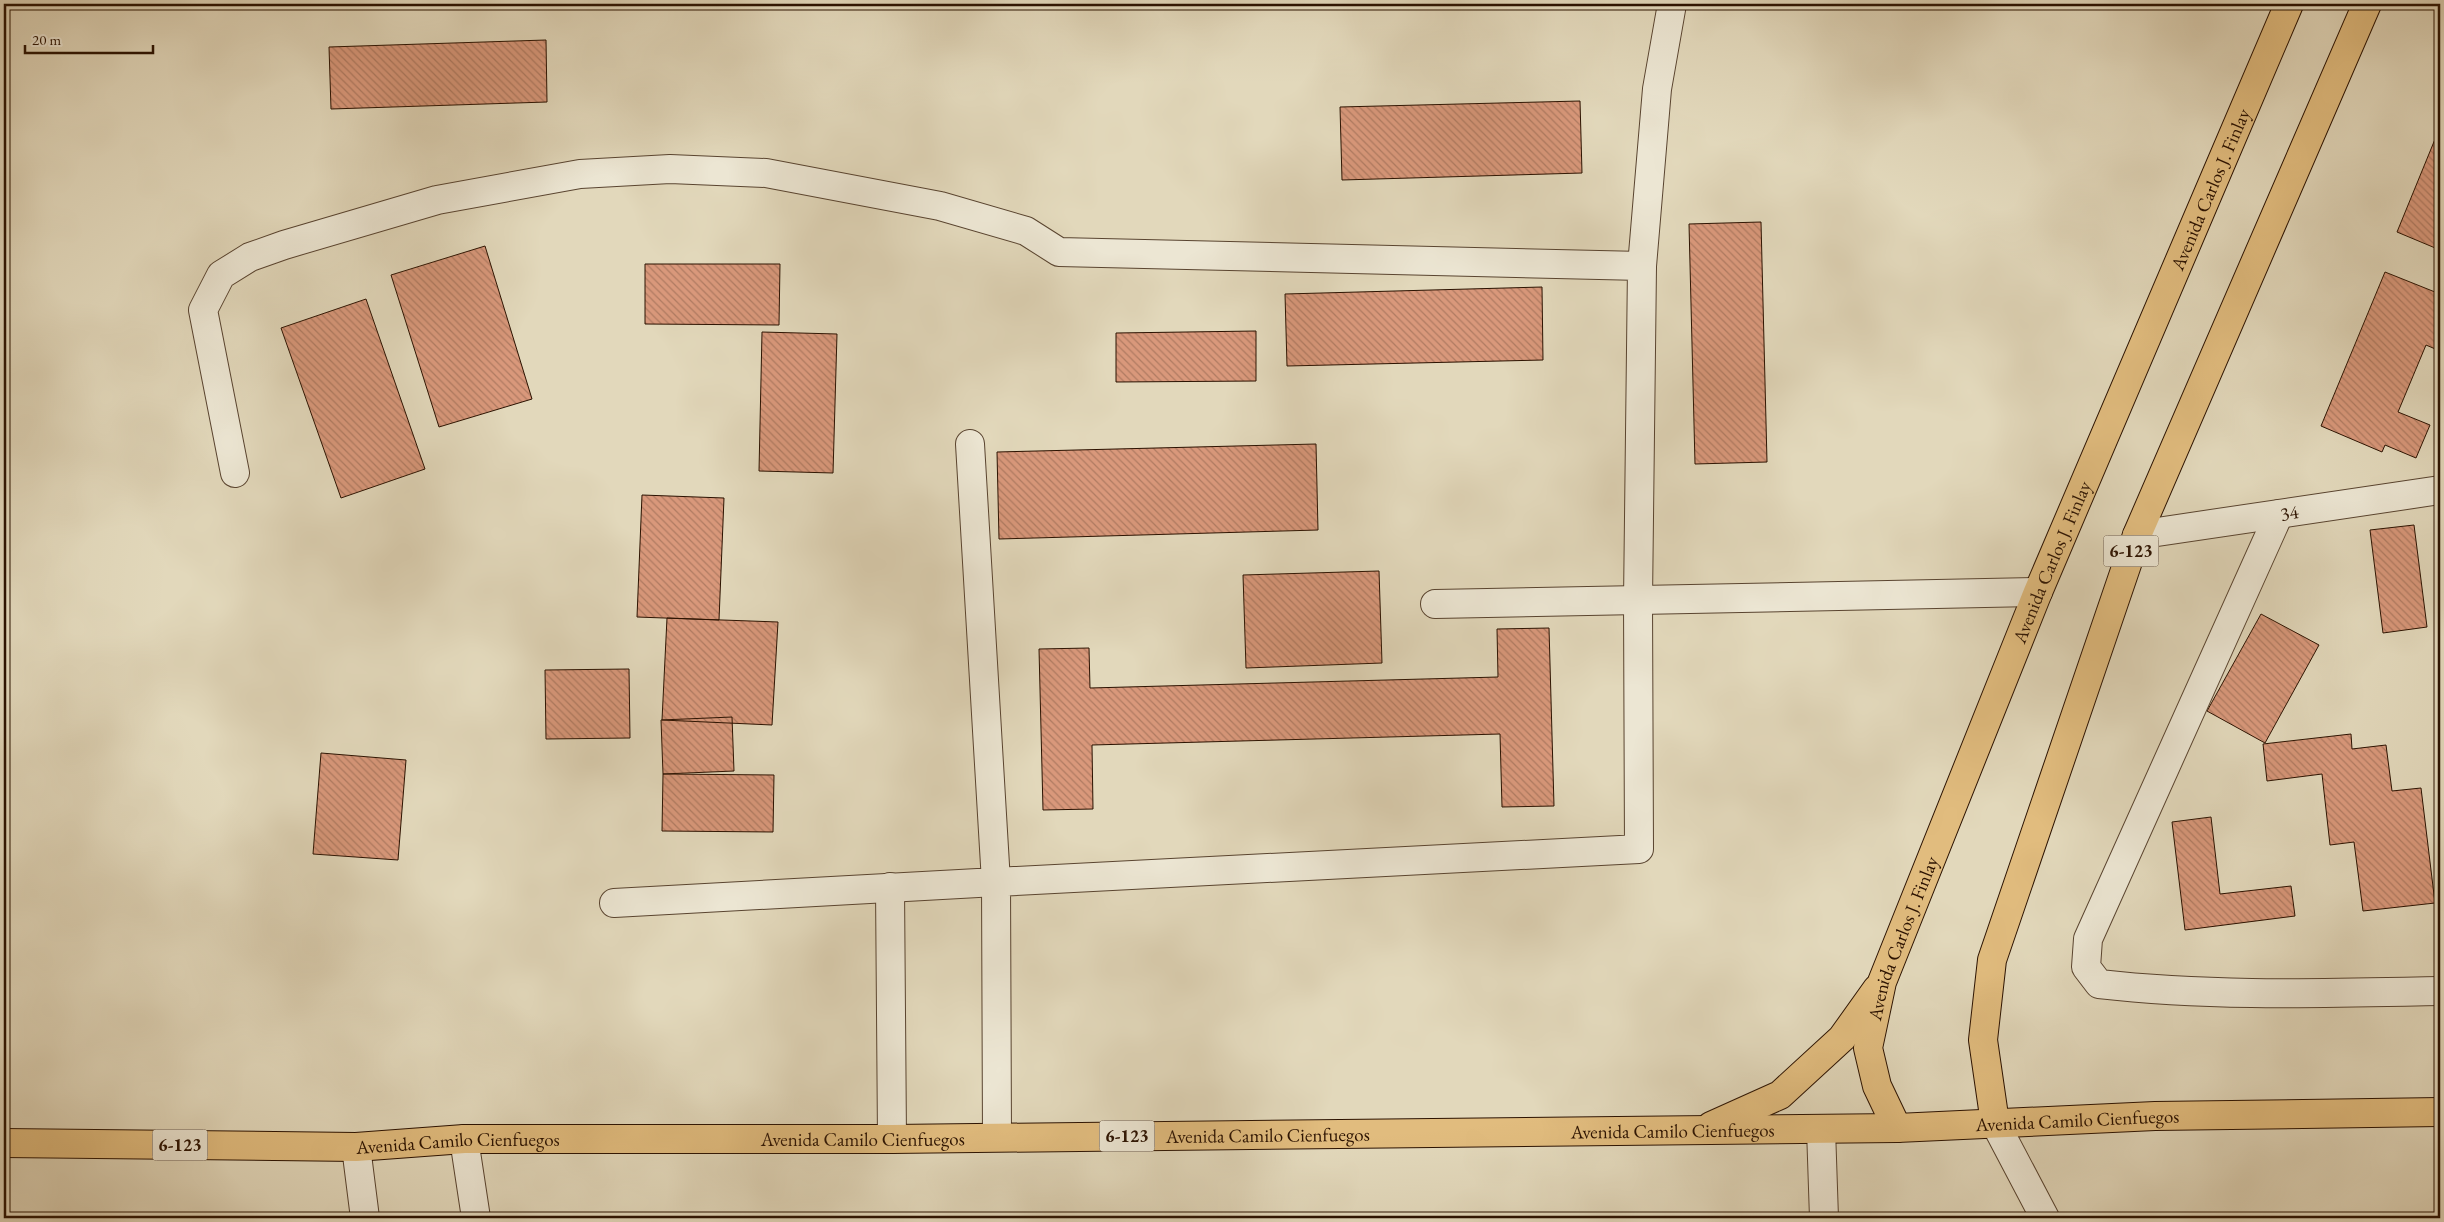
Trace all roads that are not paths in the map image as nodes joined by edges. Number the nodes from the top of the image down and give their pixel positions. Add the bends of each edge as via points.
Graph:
1 (1672, 4) edge
2 (2289, 4) edge
3 (2362, 4) edge
4 (1642, 266) junction
5 (970, 444) dead end
6 (235, 473) dead end
7 (2440, 490) edge
8 (2279, 514) junction
9 (2137, 535) junction
10 (2038, 592) junction
11 (1638, 601) junction
12 (1435, 604) dead end
13 (996, 882) junction
14 (890, 887) junction
15 (614, 903) dead end
16 (1882, 982) junction
17 (2440, 990) edge
18 (2440, 1112) edge
19 (1995, 1123) junction
20 (1897, 1128) junction
21 (1820, 1129) junction
22 (1702, 1130) junction
23 (997, 1137) junction
24 (464, 1139) junction
25 (892, 1139) junction
26 (4, 1143) edge
27 (356, 1147) junction
28 (365, 1218) edge
29 (476, 1218) edge
30 (1824, 1218) edge
31 (2045, 1218) edge

1 - 4 street via 1657,89
2 - 10 main road, Avenida Carlos J. Finlay
3 - 9 main road, 6-123
4 - 6 street via 1059,252 1026,231 940,206 766,172 670,169 580,174 437,200 284,245 250,257 221,274 203,310
4 - 11 street
5 - 13 street
7 - 8 street, 34
8 - 9 street, 34
8 - 17 street via 2088,938 2086,966 2099,984 2128,988 2292,994
9 - 19 main road, 6-123 via 1992,960 1983,1040
10 - 11 street
10 - 16 main road, Avenida Carlos J. Finlay
11 - 12 street
11 - 13 street via 1639,849
13 - 14 street
13 - 23 street
14 - 15 street
14 - 25 street
16 - 20 main road, Avenida Carlos J. Finlay via 1868,1048 1877,1086
16 - 22 main road via 1842,1038 1780,1095
18 - 19 main road, Avenida Camilo Cienfuegos via 2155,1116
19 - 20 main road, Avenida Camilo Cienfuegos
19 - 31 street
20 - 21 main road, Avenida Camilo Cienfuegos / 6-123
21 - 22 main road, Avenida Camilo Cienfuegos / 6-123
21 - 30 street
22 - 23 main road, Avenida Camilo Cienfuegos / 6-123
23 - 25 main road, Avenida Camilo Cienfuegos / 6-123
24 - 25 main road, Avenida Camilo Cienfuegos / 6-123
24 - 27 main road, Avenida Camilo Cienfuegos / 6-123
24 - 29 street
26 - 27 main road, Avenida Camilo Cienfuegos / 6-123
27 - 28 street

